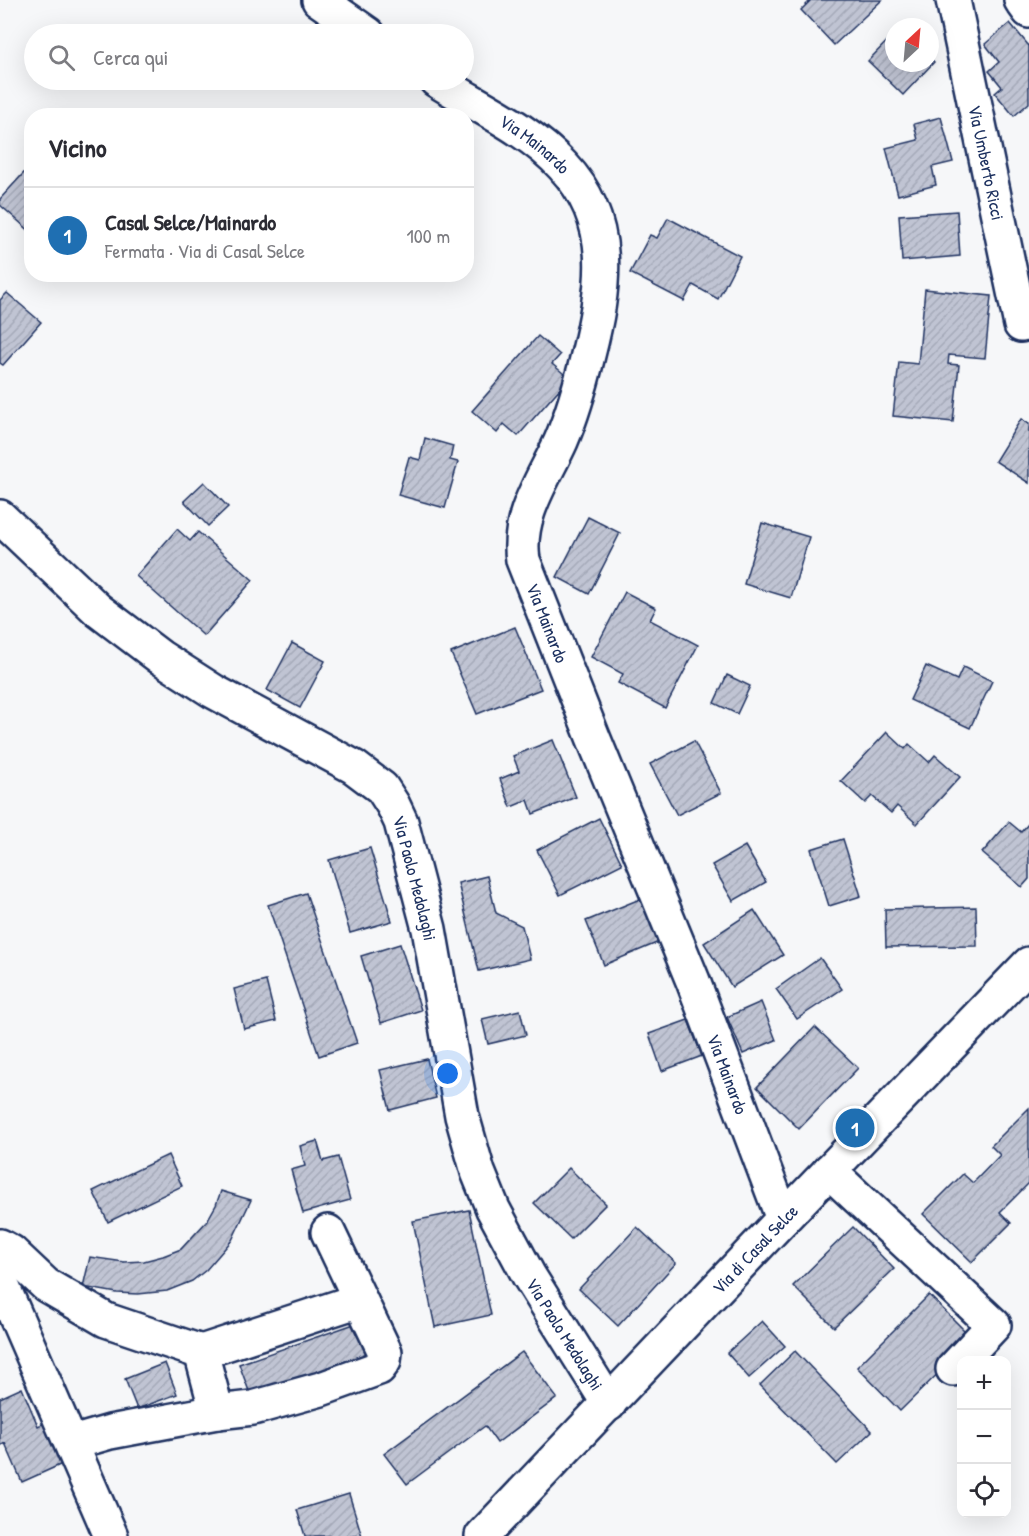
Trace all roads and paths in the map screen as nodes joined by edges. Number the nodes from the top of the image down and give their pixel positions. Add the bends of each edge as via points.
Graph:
1 (319, 0) edge
2 (953, 0) edge
3 (1021, 0) edge
4 (1029, 11) edge
5 (354, 24) edge
6 (452, 90) edge
7 (1022, 325) dead end
8 (0, 517) edge
9 (1029, 964) edge
10 (829, 1171) junction
11 (783, 1219) junction
12 (328, 1232) dead end
13 (0, 1246) edge
14 (0, 1280) edge
15 (360, 1300) junction
16 (201, 1352) junction
17 (953, 1369) dead end
18 (609, 1404) junction
19 (217, 1412) junction
20 (72, 1443) junction
21 (111, 1536) edge
22 (482, 1536) edge

1 - 5 street
2 - 7 street, Via Umberto Ricci
3 - 4 street
6 - 11 street, Via Mainardo via 552,155 583,193 597,225 602,251 599,309 572,415 526,516 521,542 523,560 693,981
8 - 18 street, Via Paolo Medolaghi via 71,586 127,633 213,691 354,767 375,782 393,805 429,929 462,1116 478,1172 529,1276
9 - 10 street, Via di Casal Selce
10 - 11 street, Via di Casal Selce
10 - 17 street via 994,1325
11 - 18 street, Via di Casal Selce
12 - 15 street
13 - 16 street via 46,1285 106,1320
14 - 20 street
15 - 16 street
15 - 19 street via 385,1352 379,1368 253,1408
16 - 19 street
18 - 22 street, Via di Casal Selce
19 - 20 street
20 - 21 street

